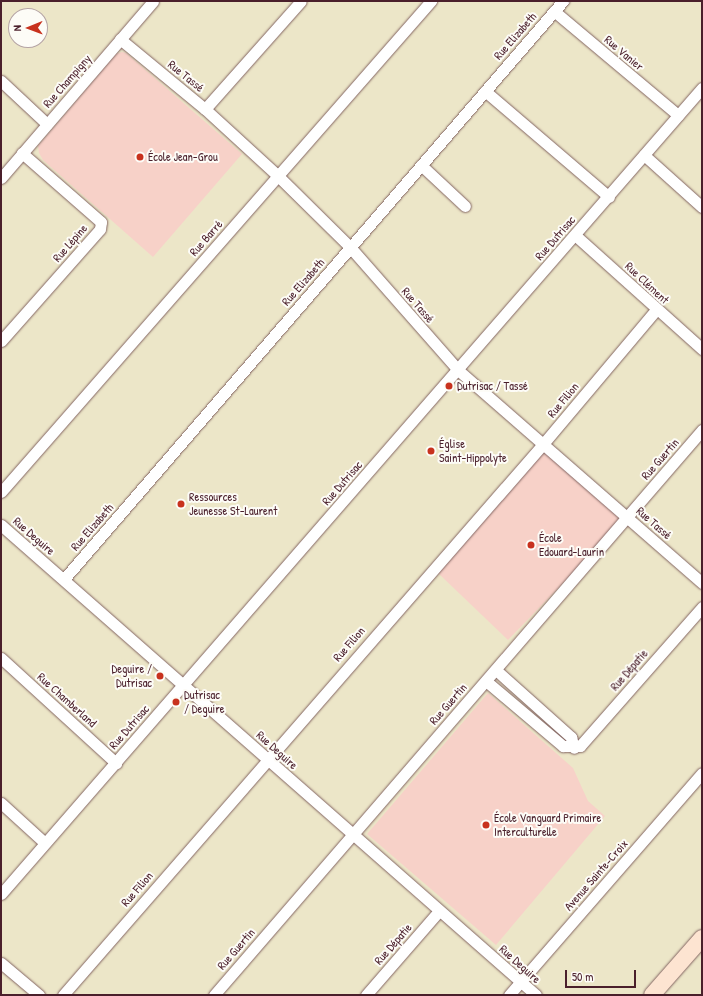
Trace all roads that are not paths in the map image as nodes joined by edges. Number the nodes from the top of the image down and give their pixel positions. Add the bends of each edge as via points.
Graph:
1 (153, 1) edge
2 (301, 1) edge
3 (431, 1) edge
4 (563, 1) edge
5 (554, 11) junction
6 (120, 39) junction
7 (1, 81) edge
8 (702, 88) edge
9 (485, 91) junction
10 (205, 108) junction
11 (678, 115) junction
12 (47, 124) junction
13 (22, 153) junction
14 (644, 155) junction
15 (421, 165) junction
16 (278, 176) junction
17 (1, 178) edge
18 (609, 197) junction
19 (465, 206) dead end
20 (702, 207) edge
21 (575, 235) junction
22 (350, 247) junction
23 (656, 310) junction
24 (1, 341) edge
25 (702, 349) edge
26 (458, 370) junction
27 (702, 430) edge
28 (543, 444) junction
29 (1, 492) edge
30 (627, 516) junction
31 (1, 525) edge
32 (64, 579) junction
33 (702, 582) edge
34 (702, 607) edge
35 (1, 658) edge
36 (496, 670) junction
37 (486, 681) junction
38 (184, 684) junction
39 (535, 706) junction
40 (527, 715) junction
41 (574, 748) junction
42 (267, 759) junction
43 (116, 763) junction
44 (702, 773) edge
45 (1, 804) edge
46 (352, 834) junction
47 (45, 843) junction
48 (1, 894) edge
49 (440, 911) junction
50 (702, 938) edge
51 (1, 963) edge
52 (521, 981) junction
53 (39, 995) edge
54 (63, 995) edge
55 (214, 995) edge
56 (366, 995) edge
57 (509, 995) edge
58 (536, 995) edge
59 (652, 995) edge

1 - 6 street, Rue Champigny
2 - 10 street
3 - 16 street, Rue Barré
4 - 5 street, Rue Elizabeth
5 - 9 street, Rue Elizabeth
5 - 11 street, Rue Vanier
6 - 10 street, Rue Tassé
6 - 12 street, Rue Champigny
7 - 12 street
8 - 11 street, Rue Dutrisac
9 - 15 street, Rue Elizabeth
9 - 18 street
10 - 16 street, Rue Tassé
11 - 14 street, Rue Dutrisac
12 - 13 street, Rue Champigny
13 - 17 street, Rue Champigny
13 - 24 street, Rue Lépine via 101,222 100,229
14 - 18 street, Rue Dutrisac
14 - 20 street
15 - 19 street
15 - 22 street, Rue Elizabeth
16 - 22 street, Rue Tassé
16 - 29 street, Rue Barré
18 - 21 street, Rue Dutrisac
21 - 23 street, Rue Clément
21 - 26 street, Rue Dutrisac
22 - 26 street, Rue Tassé
22 - 32 street, Rue Elizabeth
23 - 25 street, Rue Clément
23 - 28 street, Rue Filion
26 - 28 street, Rue Tassé
26 - 38 street, Rue Dutrisac
27 - 30 street, Rue Guertin
28 - 30 street, Rue Tassé
28 - 42 street, Rue Filion
30 - 33 street, Rue Tassé
30 - 36 street, Rue Guertin
31 - 32 street, Rue Deguire
32 - 38 street, Rue Deguire
34 - 41 street, Rue Dépatie via 580,746
35 - 43 street, Rue Chamberland
36 - 37 street, Rue Guertin
36 - 39 street
37 - 40 street
37 - 46 street, Rue Guertin
38 - 42 street, Rue Deguire
38 - 43 street, Rue Dutrisac
39 - 40 street
39 - 41 street via 571,737
40 - 41 street via 563,746
42 - 46 street, Rue Deguire
42 - 54 street, Rue Filion
43 - 47 street, Rue Dutrisac
44 - 52 street, Avenue Sainte-Croix
45 - 47 street
46 - 49 street, Rue Deguire
46 - 55 street, Rue Guertin
47 - 48 street, Rue Dutrisac
49 - 52 street, Rue Deguire
49 - 56 street, Rue Dépatie
50 - 59 street
51 - 53 street
52 - 57 street, Avenue Sainte-Croix
52 - 58 street, Rue Deguire

